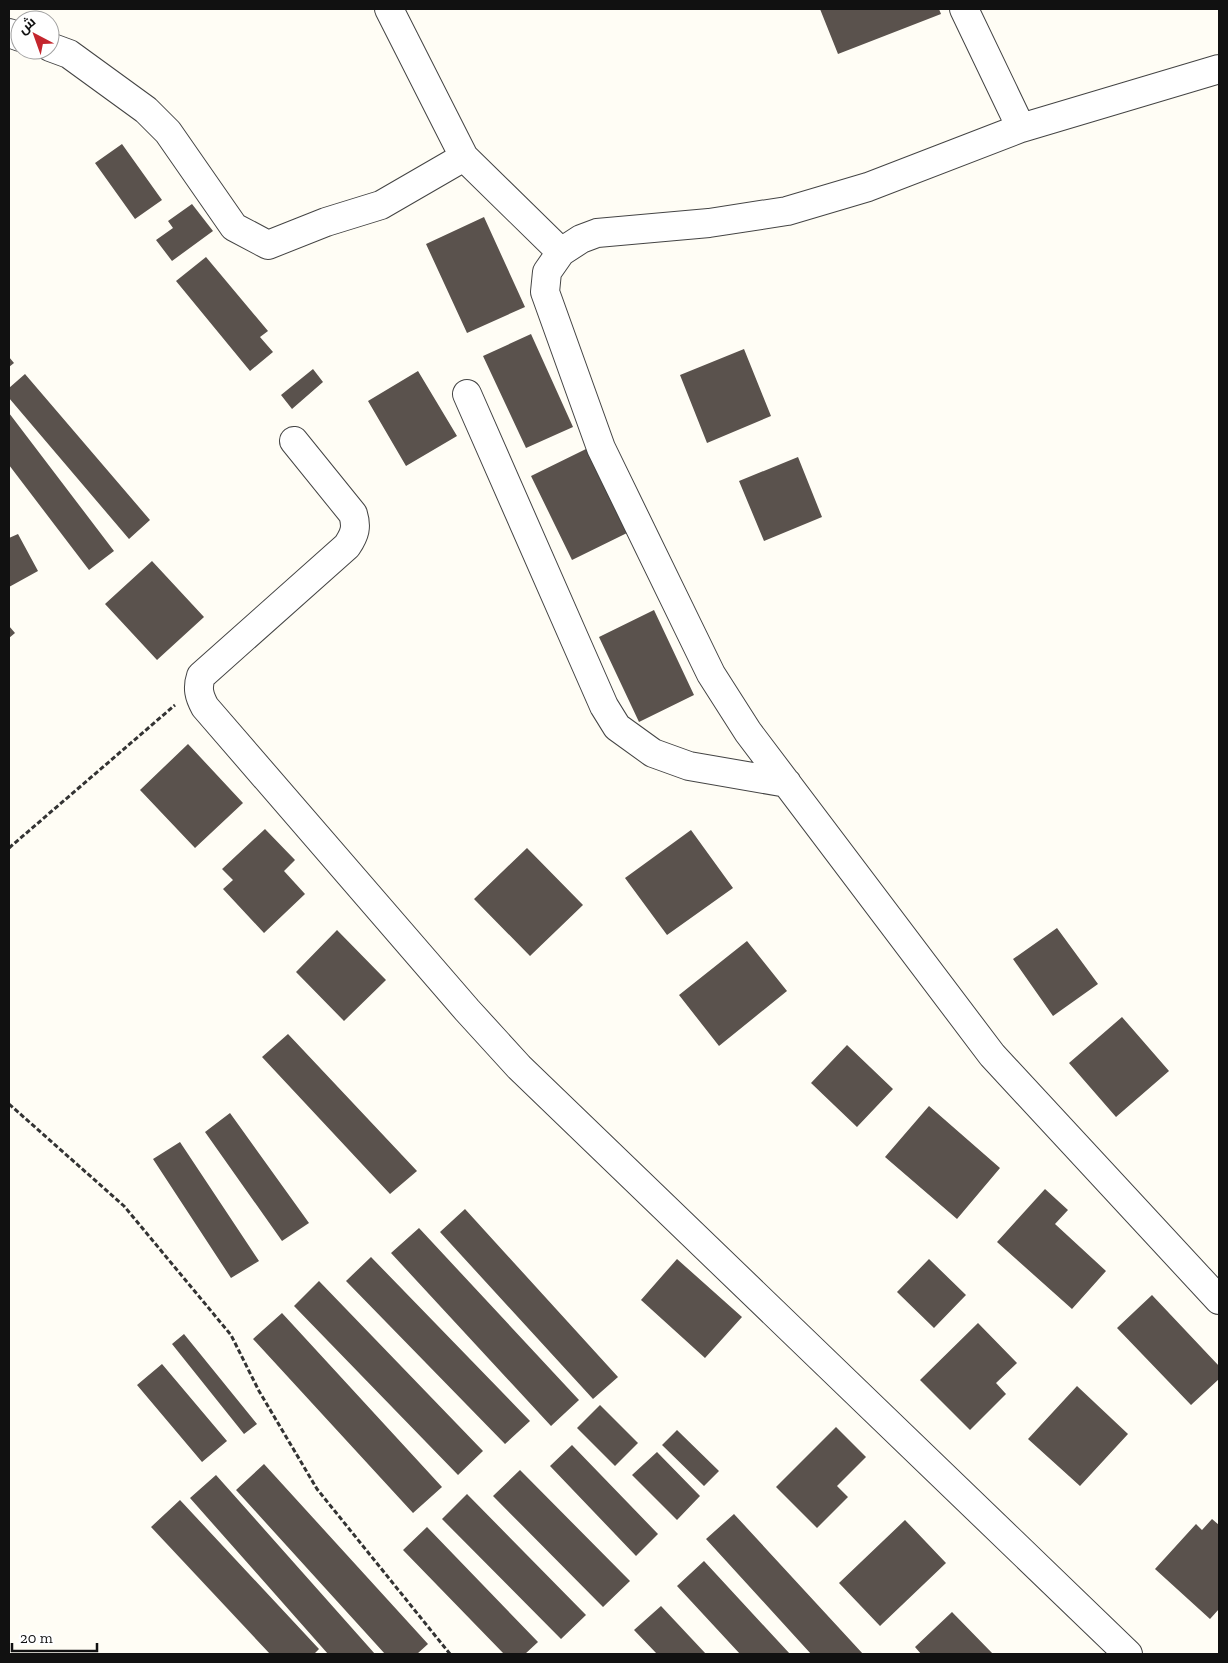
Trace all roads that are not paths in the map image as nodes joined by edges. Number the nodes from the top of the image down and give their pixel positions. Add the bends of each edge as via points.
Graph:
1 (389, 9) edge
2 (964, 9) edge
3 (60, 51) edge
4 (1219, 68) edge
5 (1021, 128) junction
6 (464, 157) junction
7 (561, 252) junction
8 (467, 394) dead end
9 (294, 441) dead end
10 (786, 783) junction
11 (1219, 1300) edge
12 (1128, 1654) edge

1 - 6 street
2 - 5 street
3 - 6 street via 69,54 146,110 168,132 234,227 268,245 381,205
4 - 5 street
5 - 7 street via 868,187 787,211 709,223 597,234 581,239
6 - 7 street
7 - 10 street via 547,272 545,292 602,448 712,674 748,732
8 - 10 street via 604,706 617,727 663,758 689,766
9 - 12 street via 354,514 357,525 354,536 347,546 201,676 198,685 205,707 519,1067
10 - 11 street via 992,1055

